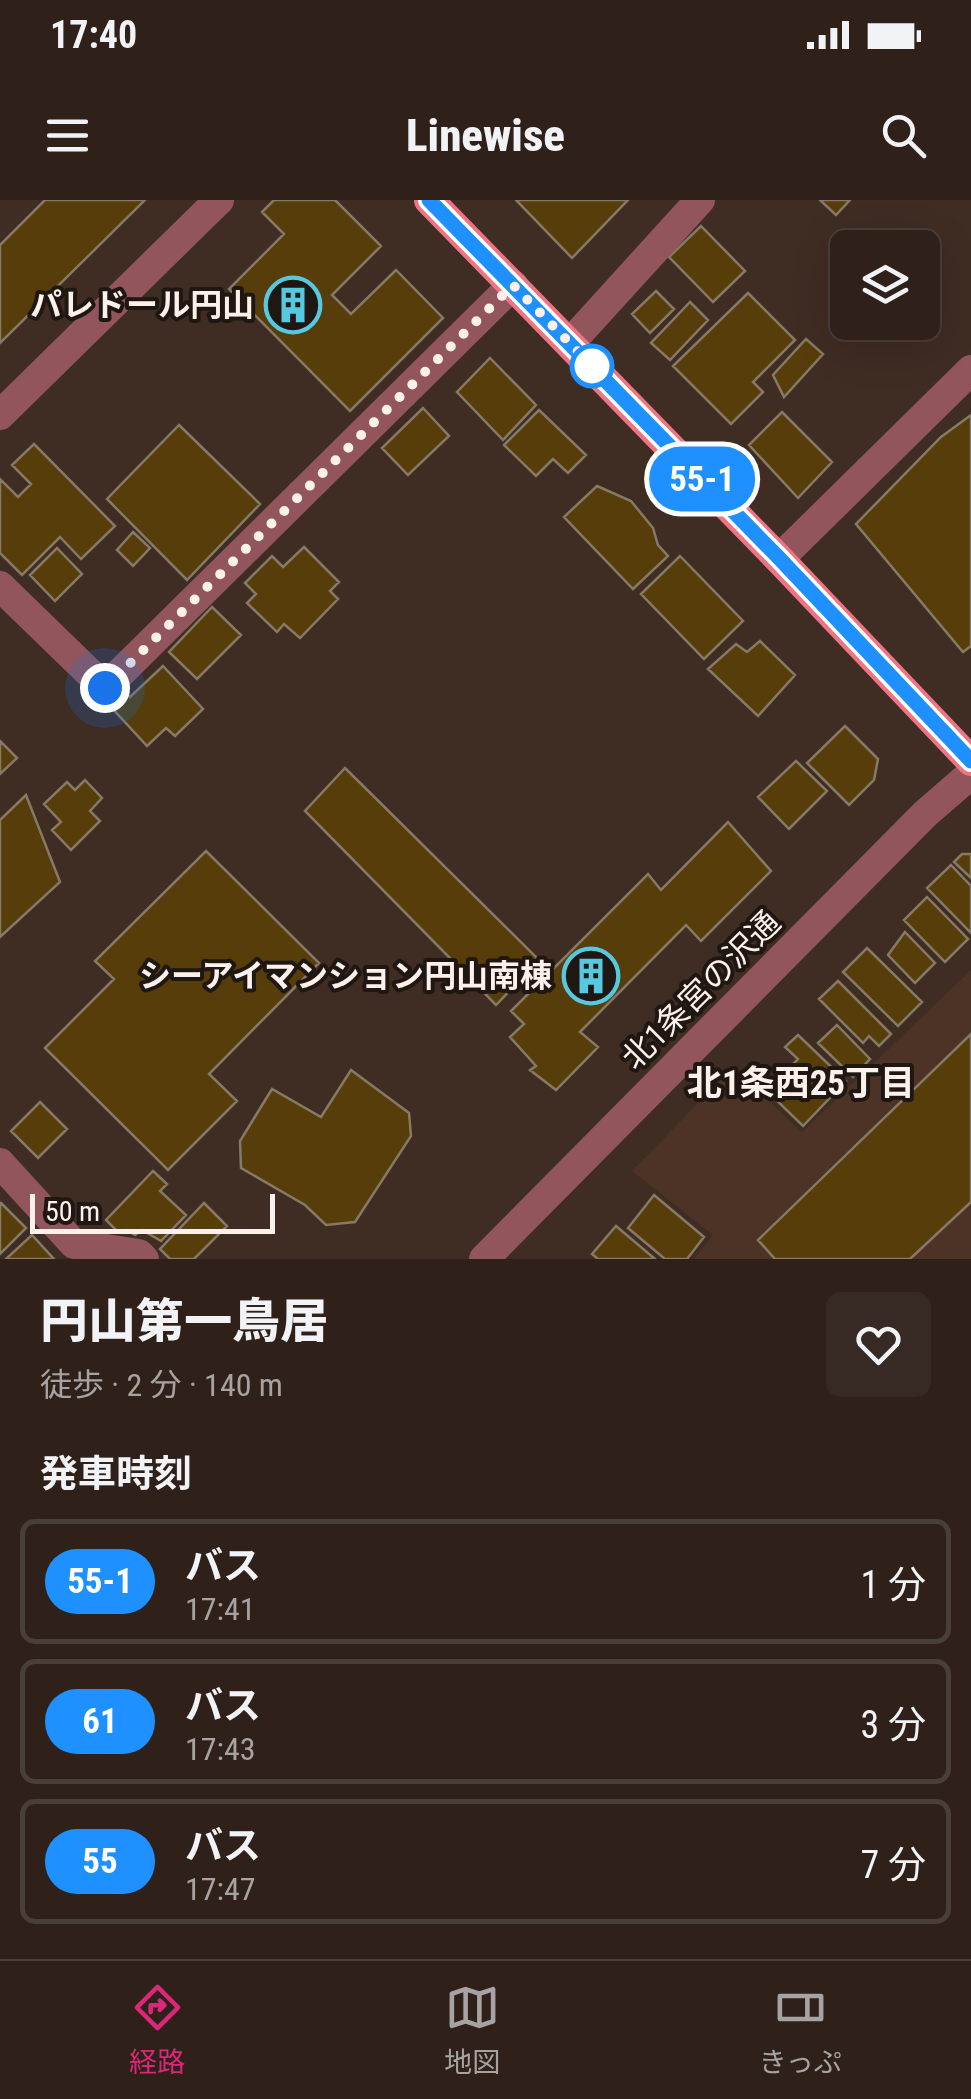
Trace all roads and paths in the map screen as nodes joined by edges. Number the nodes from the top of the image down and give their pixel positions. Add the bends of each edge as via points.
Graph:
1 (219, 200) edge
2 (430, 200) edge
3 (700, 200) edge
4 (513, 285) junction
5 (570, 343) junction
6 (971, 370) edge
7 (0, 415) edge
8 (779, 558) junction
9 (0, 586) edge
10 (971, 762) edge
11 (971, 774) edge
12 (0, 1163) edge
13 (144, 1259) edge
14 (484, 1259) edge

1 - 7 street
2 - 4 main road
3 - 5 street
4 - 5 main road
4 - 9 street via 105,688
5 - 8 main road
6 - 8 street
8 - 10 main road
11 - 14 street, 北1条宮の沢通
12 - 13 street via 74,1244

